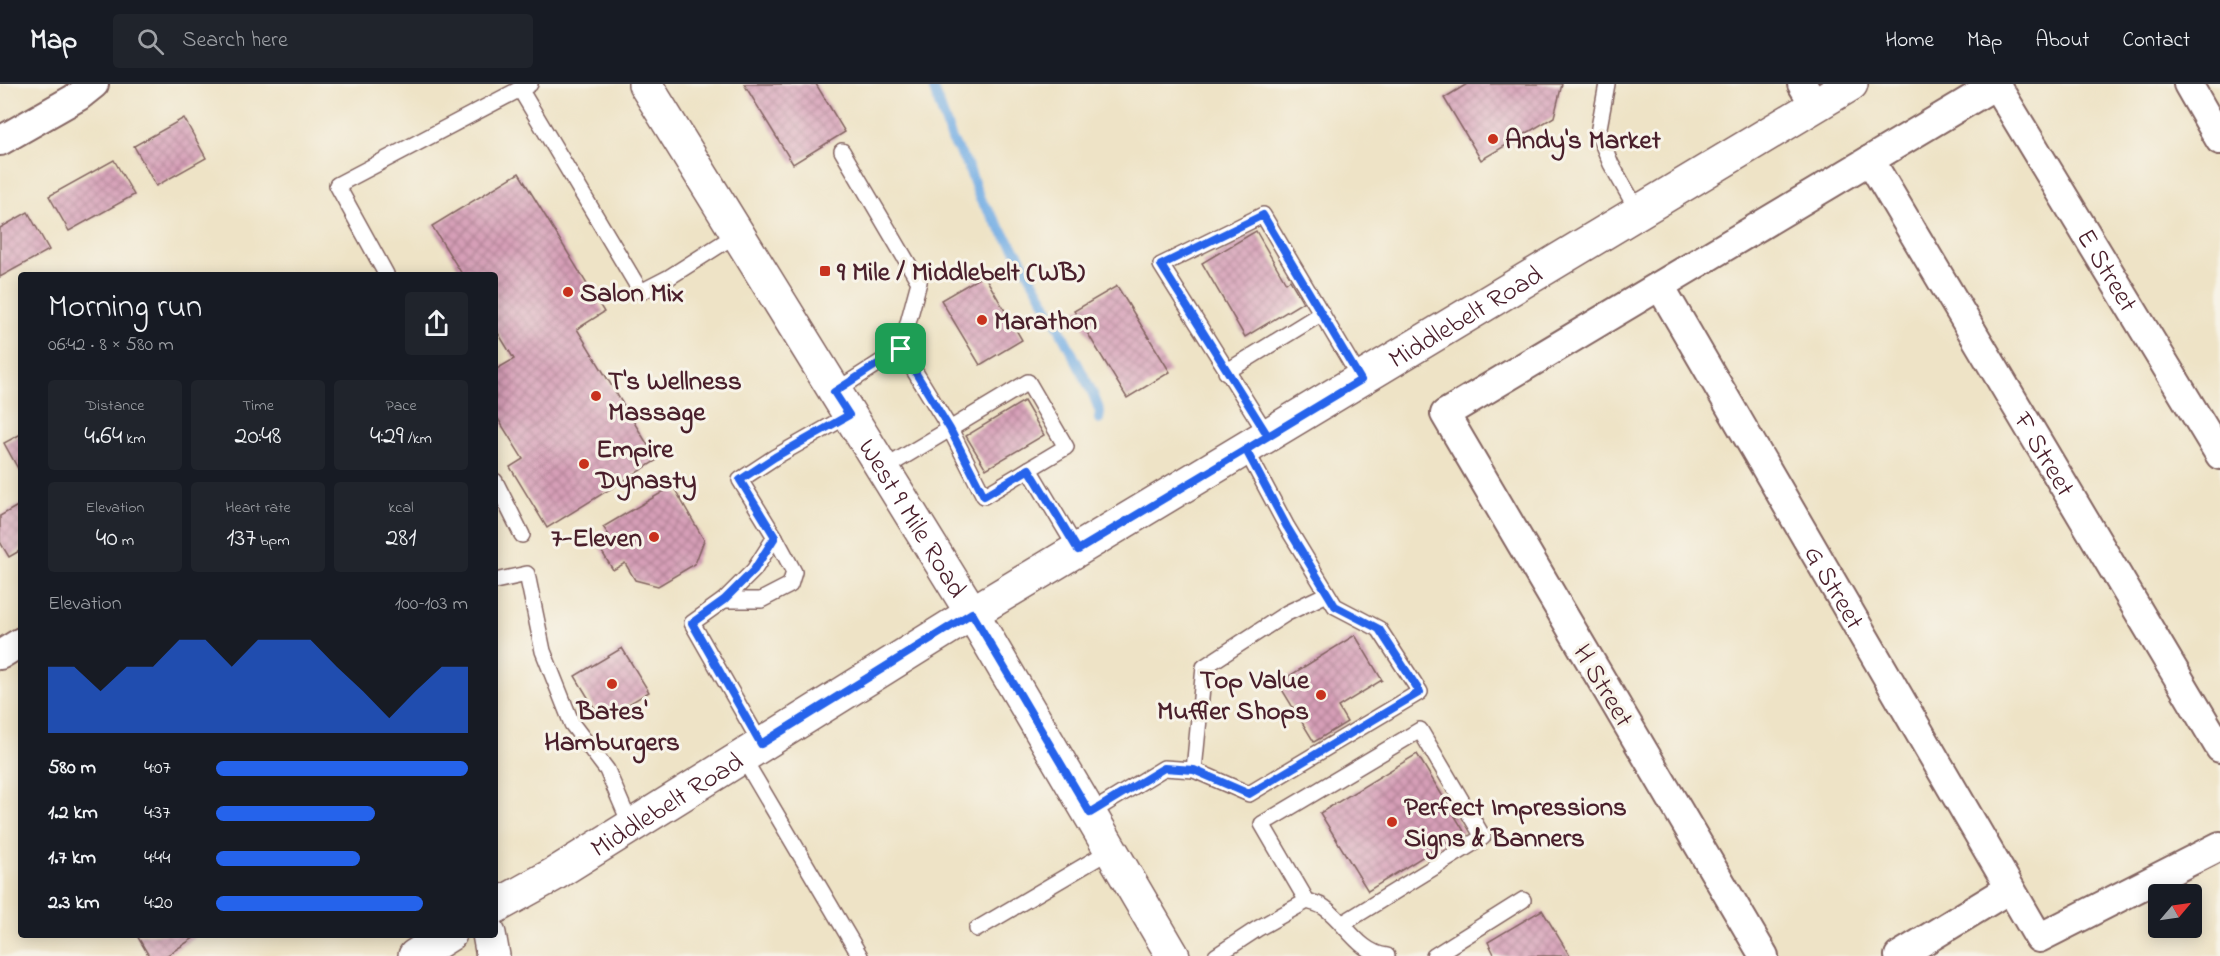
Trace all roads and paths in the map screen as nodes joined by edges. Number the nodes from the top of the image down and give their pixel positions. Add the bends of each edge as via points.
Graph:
1 (94, 84) edge
2 (645, 84) edge
3 (1606, 84) edge
4 (1851, 84) edge
5 (1997, 84) edge
6 (2188, 84) edge
7 (525, 87) edge
8 (1809, 95) edge
9 (2220, 140) edge
10 (0, 141) edge
11 (843, 151) dead end
12 (1870, 160) junction
13 (1639, 213) junction
14 (737, 234) junction
15 (385, 272) edge
16 (1660, 286) junction
17 (1322, 314) junction
18 (901, 349) junction
19 (1226, 372) junction
20 (1361, 380) junction
21 (842, 404) junction
22 (950, 429) junction
23 (1257, 443) junction
24 (2220, 455) edge
25 (883, 469) junction
26 (1029, 469) junction
27 (498, 488) edge
28 (522, 535) dead end
29 (775, 537) junction
30 (1078, 550) junction
31 (498, 580) edge
32 (1328, 594) junction
33 (724, 600) junction
34 (972, 613) junction
35 (18, 644) edge
36 (0, 655) edge
37 (2220, 748) edge
38 (752, 750) junction
39 (1194, 770) junction
40 (1090, 813) junction
41 (631, 826) junction
42 (2220, 846) edge
43 (1111, 850) junction
44 (2009, 889) junction
45 (1523, 900) dead end
46 (1307, 901) junction
47 (498, 905) edge
48 (1342, 924) junction
49 (977, 928) dead end
50 (444, 938) edge
51 (490, 938) edge
52 (415, 956) edge
53 (493, 956) edge
54 (861, 956) edge
55 (1173, 956) edge
56 (1216, 956) edge
57 (1387, 956) edge
58 (1434, 956) edge
59 (1764, 956) edge
60 (1899, 956) edge

1 - 10 street
2 - 14 street, West 9 Mile Road
3 - 13 lane via 1598,133 1611,165
4 - 8 street, Middlebelt Road
5 - 12 street
5 - 24 street, E Street
6 - 9 street
7 - 14 lane via 641,292
7 - 15 lane via 337,185
8 - 13 street, Middlebelt Road
11 - 18 lane via 919,282
12 - 16 street
12 - 37 street, F Street
13 - 20 street, Middlebelt Road
14 - 21 street, West 9 Mile Road
16 - 44 street, G Street
16 - 59 street, H Street via 1444,414
17 - 19 lane
17 - 19 lane via 1263,215 1161,265
17 - 20 lane
18 - 21 lane
18 - 22 lane
19 - 23 lane
20 - 23 street, Middlebelt Road
21 - 25 street, West 9 Mile Road
21 - 29 lane via 740,480
22 - 25 lane
22 - 26 lane via 984,496
22 - 26 lane via 1028,382 1066,447
23 - 30 street, Middlebelt Road
23 - 32 lane via 1287,527
25 - 34 street, West 9 Mile Road
26 - 30 lane
27 - 28 lane
29 - 33 lane via 754,570
29 - 33 lane via 794,572 790,585 761,600
30 - 34 street, Middlebelt Road
31 - 41 lane via 527,574 543,651 572,724 607,770
32 - 39 lane via 1287,613 1204,667
32 - 39 lane via 1335,606 1379,629 1420,692 1249,794
33 - 38 lane via 692,623
34 - 38 street, Middlebelt Road
34 - 40 street, West 9 Mile Road
35 - 36 street
38 - 41 street, Middlebelt Road
38 - 54 lane
39 - 40 lane via 1164,768
40 - 43 street, West 9 Mile Road
41 - 47 street, Middlebelt Road
42 - 44 street, G Street via 2039,938
43 - 49 lane
43 - 55 street, West 9 Mile Road
44 - 60 street
45 - 58 lane
46 - 48 lane via 1323,906
46 - 48 lane via 1262,824 1420,730 1484,837
46 - 56 lane
48 - 57 lane via 1355,940
50 - 52 street
51 - 53 street

